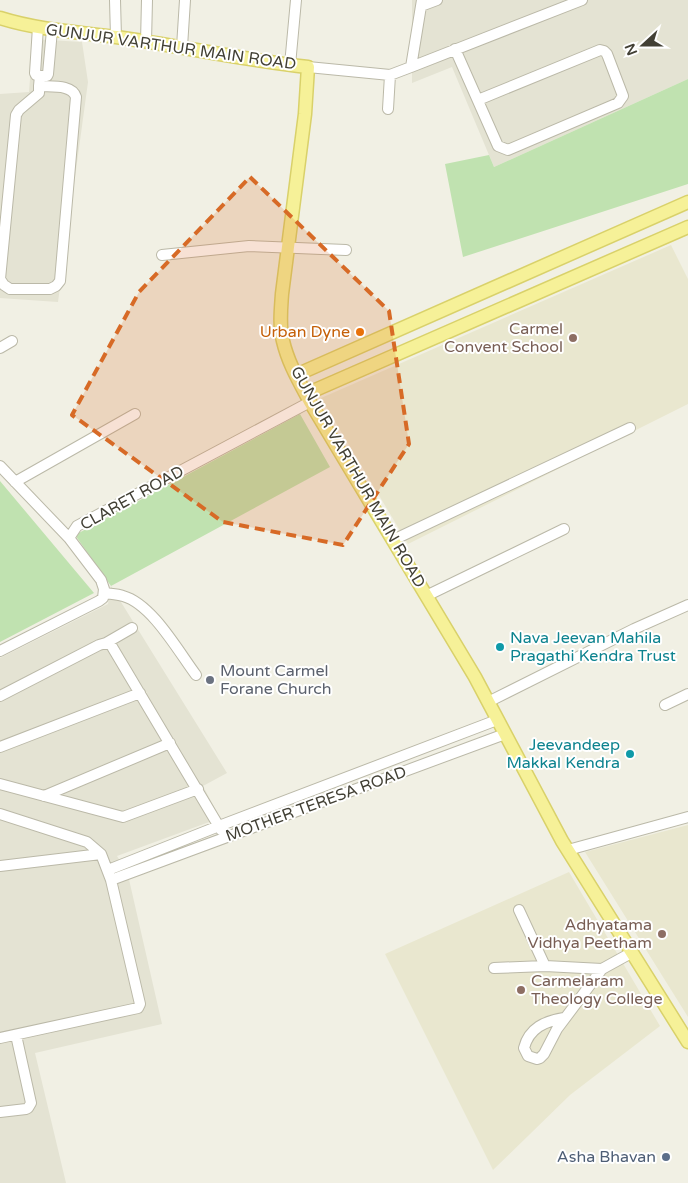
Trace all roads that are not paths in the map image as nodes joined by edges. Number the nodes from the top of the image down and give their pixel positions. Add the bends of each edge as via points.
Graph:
1 (116, 0) edge
2 (147, 0) edge
3 (185, 0) edge
4 (296, 0) edge
5 (437, 0) edge
6 (582, 0) edge
7 (422, 3) edge
8 (0, 18) edge
9 (38, 27) junction
10 (52, 30) junction
11 (116, 37) junction
12 (146, 42) junction
13 (182, 47) junction
14 (455, 49) junction
15 (290, 65) junction
16 (308, 67) junction
17 (411, 67) junction
18 (390, 75) junction
19 (40, 81) junction
20 (478, 100) junction
21 (388, 109) dead end
22 (688, 202) edge
23 (688, 227) edge
24 (288, 248) junction
25 (346, 250) dead end
26 (162, 255) dead end
27 (12, 341) dead end
28 (0, 348) edge
29 (296, 375) junction
30 (308, 398) junction
31 (135, 414) dead end
32 (630, 428) dead end
33 (0, 466) edge
34 (15, 482) junction
35 (564, 529) dead end
36 (69, 538) junction
37 (393, 540) junction
38 (104, 593) junction
39 (426, 596) junction
40 (688, 605) edge
41 (132, 628) dead end
42 (106, 643) junction
43 (0, 650) edge
44 (196, 675) dead end
45 (140, 693) junction
46 (688, 694) edge
47 (0, 696) edge
48 (488, 702) junction
49 (665, 705) dead end
50 (497, 720) junction
51 (505, 734) junction
52 (170, 743) junction
53 (0, 746) edge
54 (0, 784) edge
55 (198, 789) junction
56 (44, 796) junction
57 (0, 814) edge
58 (688, 817) edge
59 (219, 826) junction
60 (226, 837) junction
61 (568, 850) junction
62 (101, 854) junction
63 (0, 866) edge
64 (109, 875) junction
65 (518, 910) dead end
66 (632, 953) junction
67 (545, 966) junction
68 (494, 968) dead end
69 (602, 968) junction
70 (564, 1018) dead end
71 (16, 1035) junction
72 (0, 1038) edge
73 (688, 1042) edge
74 (0, 1112) edge

1 - 11 street
2 - 12 street
3 - 13 street
4 - 15 street
5 - 7 street
6 - 14 street
7 - 17 street
8 - 9 main road, GUNJUR VARTHUR MAIN ROAD
9 - 10 main road, GUNJUR VARTHUR MAIN ROAD
9 - 19 street via 35,73
10 - 11 main road, GUNJUR VARTHUR MAIN ROAD
10 - 19 street via 48,74
11 - 12 main road, GUNJUR VARTHUR MAIN ROAD
12 - 13 main road, GUNJUR VARTHUR MAIN ROAD
13 - 15 main road, GUNJUR VARTHUR MAIN ROAD
14 - 17 street
14 - 20 street
15 - 16 main road, GUNJUR VARTHUR MAIN ROAD
16 - 18 street
16 - 24 main road, GUNJUR VARTHUR MAIN ROAD via 306,114
17 - 18 street
18 - 21 street
19 - 19 street via 70,88 76,97 60,281 50,289 10,289 0,279 16,115 39,93
20 - 20 street via 600,50 607,54 623,96 618,103 508,150 498,146
22 - 29 main road
23 - 30 main road
24 - 25 street
24 - 26 street via 249,246
24 - 29 main road, GUNJUR VARTHUR MAIN ROAD via 282,294 282,340
27 - 28 street
29 - 30 main road, GUNJUR VARTHUR MAIN ROAD
30 - 36 street, CLARET ROAD via 77,526
30 - 37 main road, GUNJUR VARTHUR MAIN ROAD
31 - 34 street
32 - 37 street
33 - 34 street
34 - 36 street
35 - 39 street
36 - 38 street, CLARET ROAD via 99,577
37 - 39 main road, GUNJUR VARTHUR MAIN ROAD
38 - 43 street via 99,601
38 - 44 street via 124,596 150,612
39 - 48 main road, GUNJUR VARTHUR MAIN ROAD
40 - 48 street
41 - 42 street
42 - 45 street via 111,645
42 - 47 street
45 - 52 street
45 - 53 street
46 - 49 street
48 - 50 main road, GUNJUR VARTHUR MAIN ROAD
50 - 51 main road, GUNJUR VARTHUR MAIN ROAD
50 - 59 street, MOTHER TERESA ROAD
51 - 60 street, MOTHER TERESA ROAD
51 - 61 main road, GUNJUR VARTHUR MAIN ROAD
52 - 55 street
52 - 56 street
54 - 56 street
55 - 56 street via 123,817
55 - 59 street
57 - 62 street via 87,842
58 - 61 street
59 - 60 street
59 - 64 street, MOTHER TERESA ROAD via 125,864
60 - 64 street, MOTHER TERESA ROAD via 128,875
61 - 66 main road, GUNJUR VARTHUR MAIN ROAD
62 - 63 street
62 - 64 street
64 - 71 street via 140,1006
65 - 67 street
66 - 69 street
66 - 73 main road, GUNJUR VARTHUR MAIN ROAD
67 - 68 street
67 - 69 street
69 - 70 street
71 - 72 street
71 - 74 street via 31,1103 26,1109

